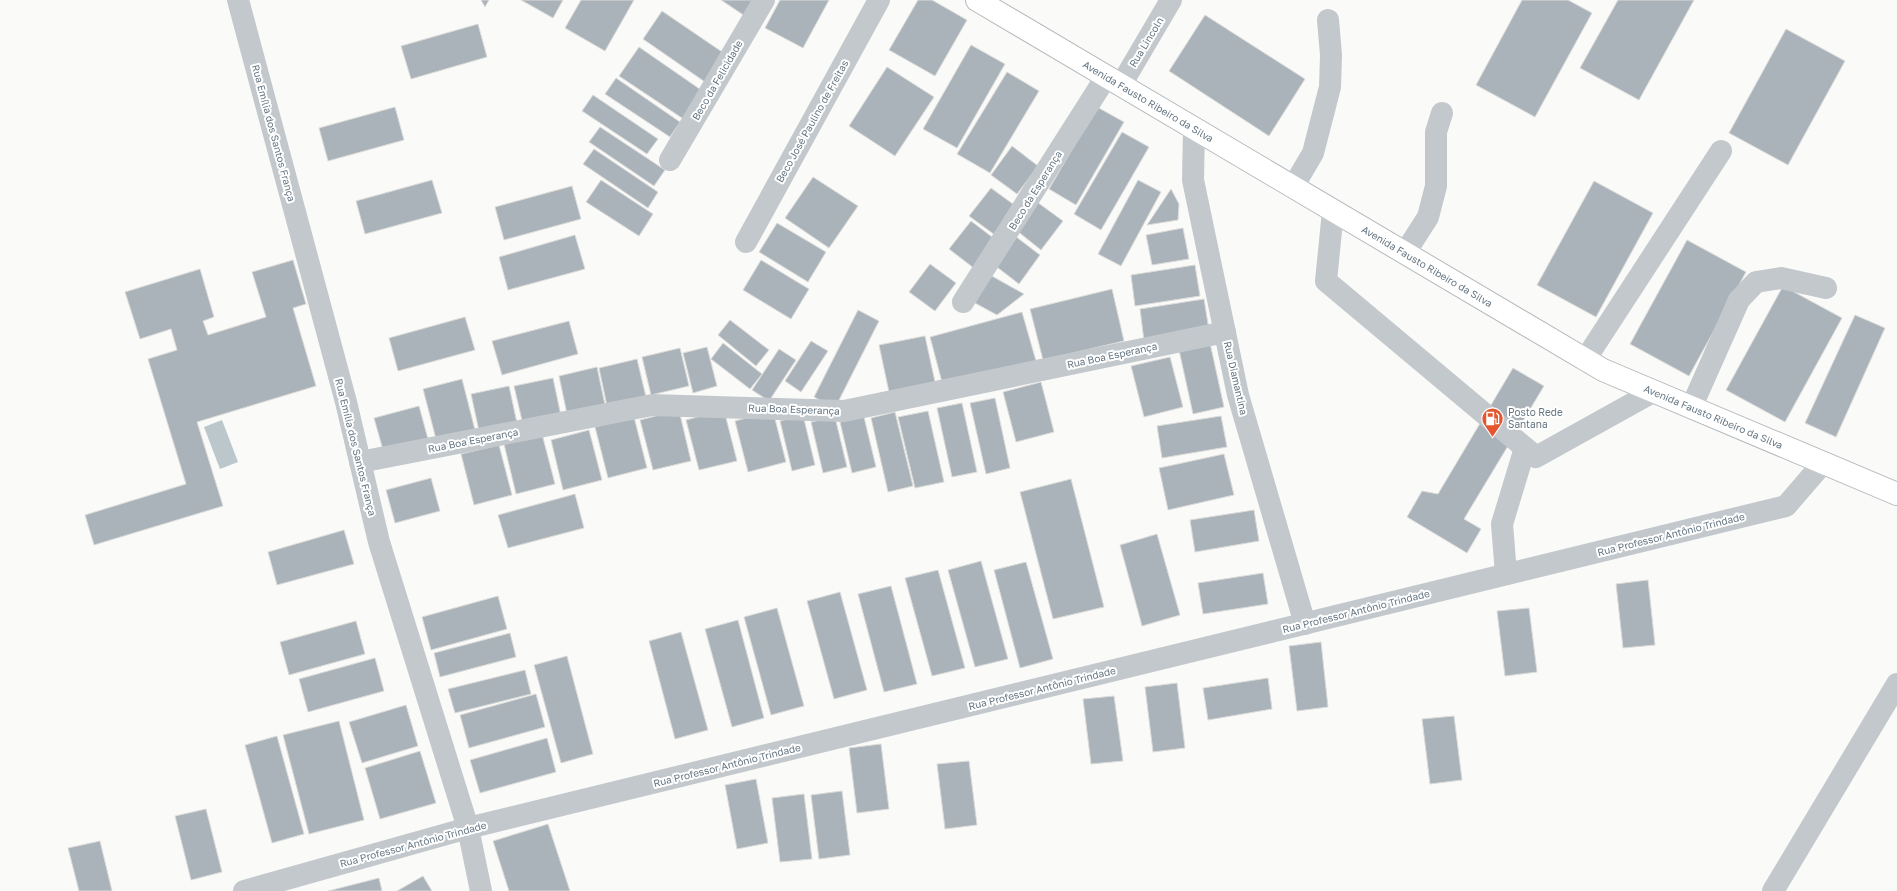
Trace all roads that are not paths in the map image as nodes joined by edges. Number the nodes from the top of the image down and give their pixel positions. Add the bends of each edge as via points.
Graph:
1 (238, 0) edge
2 (764, 0) edge
3 (879, 0) edge
4 (977, 0) edge
5 (1171, 0) edge
6 (1328, 20) dead end
7 (1113, 81) junction
8 (1442, 113) dead end
9 (1194, 128) junction
10 (1721, 151) dead end
11 (670, 160) dead end
12 (1294, 187) junction
13 (1333, 211) junction
14 (746, 242) dead end
15 (1405, 253) junction
16 (1826, 288) dead end
17 (963, 302) dead end
18 (1226, 332) junction
19 (1585, 360) junction
20 (1653, 392) junction
21 (1691, 408) junction
22 (1525, 448) junction
23 (360, 462) junction
24 (1822, 463) junction
25 (1897, 494) edge
26 (1506, 574) junction
27 (1305, 624) junction
28 (1897, 684) edge
29 (468, 828) junction
30 (244, 891) edge
31 (481, 891) edge
32 (1773, 891) edge

1 - 23 street, Rua Emília dos Santos França
2 - 11 street, Beco da Felicidade
3 - 14 street, Beco José Paulino de Freitas
4 - 7 main road, Avenida Fausto Ribeiro da Silva
5 - 7 street, Rua Lincoln
6 - 12 street via 1330,87 1313,153
7 - 9 main road, Avenida Fausto Ribeiro da Silva
7 - 17 street, Beco da Esperança
8 - 15 street via 1436,132 1436,186 1428,217
9 - 12 main road, Avenida Fausto Ribeiro da Silva
9 - 18 street, Rua Diamantina via 1193,180
10 - 19 street
12 - 13 main road, Avenida Fausto Ribeiro da Silva
13 - 15 main road, Avenida Fausto Ribeiro da Silva
13 - 22 street via 1326,281
15 - 19 main road, Avenida Fausto Ribeiro da Silva
16 - 21 street via 1781,278 1756,282 1739,300
18 - 23 street, Rua Boa Esperança via 844,411 652,405
18 - 27 street, Rua Diamantina via 1238,394
19 - 20 main road, Avenida Fausto Ribeiro da Silva
20 - 21 main road, Avenida Fausto Ribeiro da Silva
20 - 22 street via 1536,457
21 - 24 main road, Avenida Fausto Ribeiro da Silva
22 - 26 street via 1502,524
23 - 29 street, Rua Emília dos Santos França via 379,542
24 - 25 main road, Avenida Fausto Ribeiro da Silva
24 - 26 street, Rua Professor Antônio Trindade via 1786,506
26 - 27 street, Rua Professor Antônio Trindade
27 - 29 street, Rua Professor Antônio Trindade
28 - 32 street
29 - 30 street, Rua Professor Antônio Trindade
29 - 31 street, Rua Emília dos Santos França

